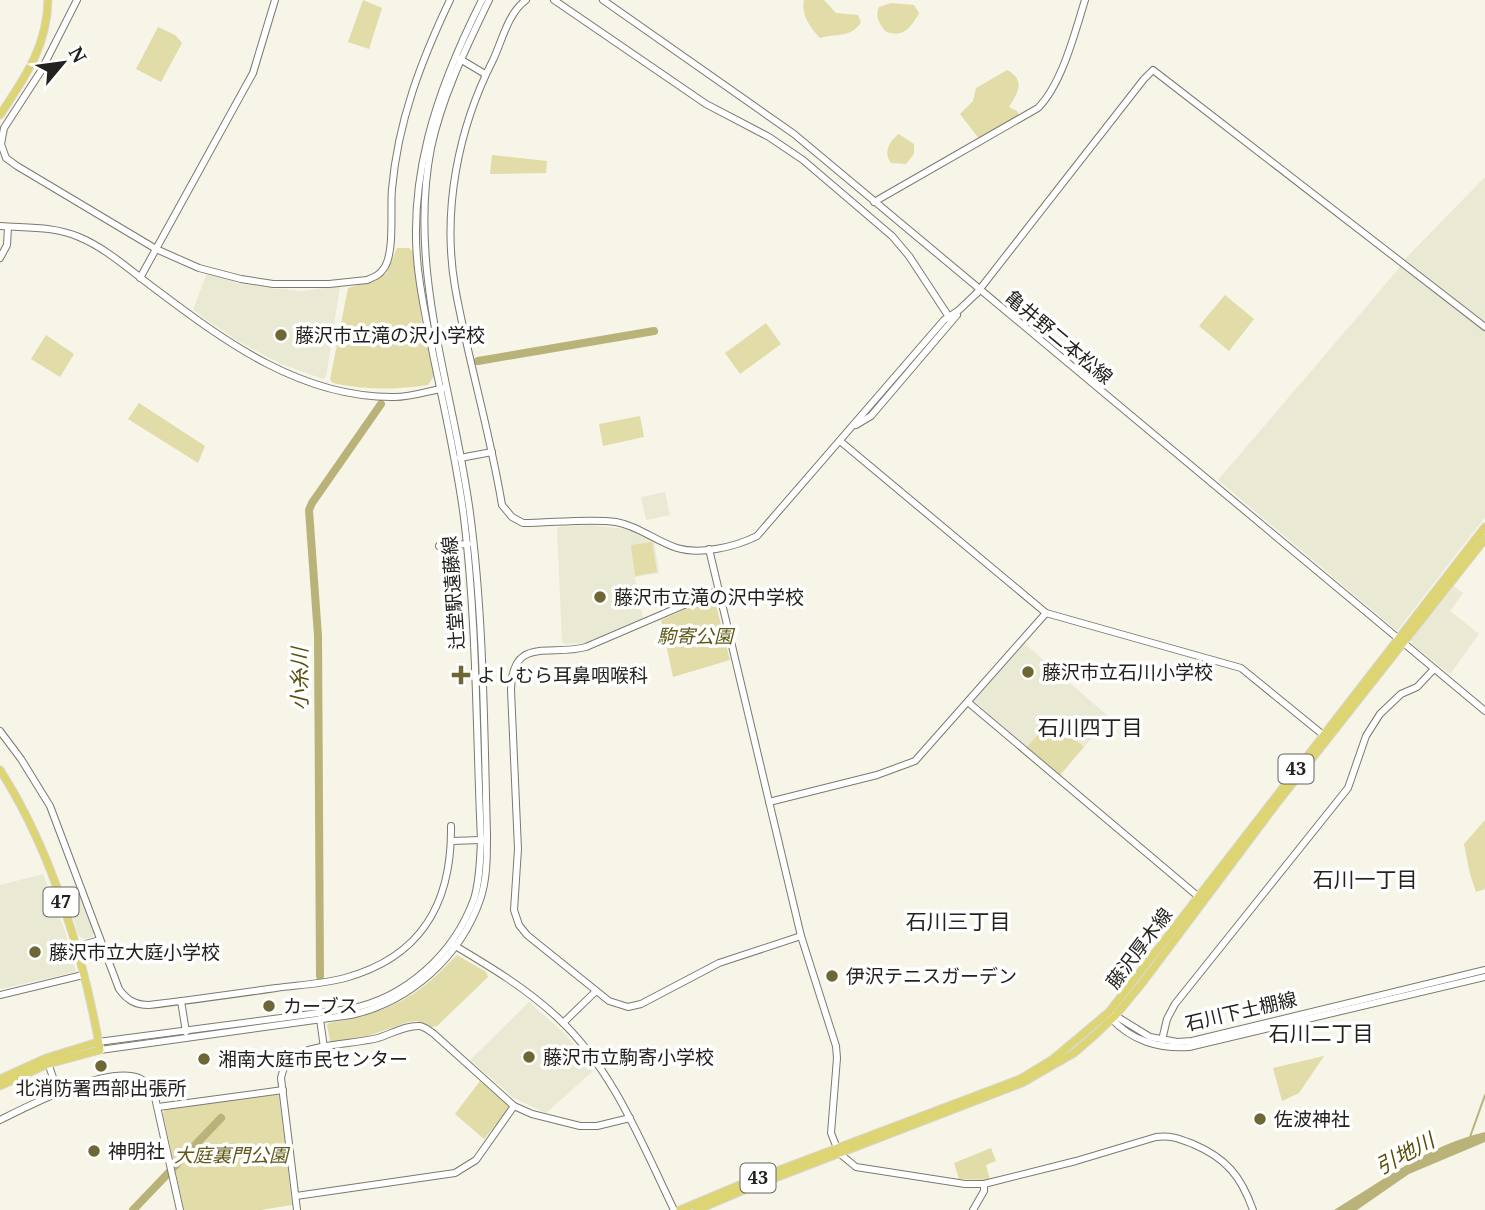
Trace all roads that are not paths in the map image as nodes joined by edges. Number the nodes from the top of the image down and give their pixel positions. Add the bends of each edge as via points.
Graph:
1 (48, 0) edge
2 (77, 0) edge
3 (275, 0) edge
4 (450, 0) edge
5 (486, 0) edge
6 (526, 0) edge
7 (554, 0) edge
8 (603, 0) edge
9 (1085, 0) edge
10 (458, 58) junction
11 (485, 74) junction
12 (0, 114) edge
13 (874, 202) junction
14 (4, 226) edge
15 (156, 249) junction
16 (0, 258) edge
17 (140, 278) junction
18 (979, 291) junction
19 (951, 318) junction
20 (1485, 327) edge
21 (445, 388) junction
22 (840, 441) junction
23 (492, 452) junction
24 (458, 458) junction
25 (1485, 527) edge
26 (1485, 539) edge
27 (470, 543) junction
28 (439, 546) dead end
29 (709, 549) junction
30 (719, 590) junction
31 (1046, 613) junction
32 (1401, 641) junction
33 (1434, 668) junction
34 (968, 703) junction
35 (1485, 711) edge
36 (0, 731) edge
37 (1326, 737) junction
38 (0, 771) edge
39 (769, 802) junction
40 (451, 826) dead end
41 (481, 839) junction
42 (451, 841) junction
43 (1200, 899) junction
44 (801, 936) junction
45 (100, 940) junction
46 (453, 945) junction
47 (75, 947) junction
48 (1485, 970) edge
49 (83, 975) junction
50 (1485, 976) edge
51 (596, 991) junction
52 (0, 995) edge
53 (181, 1001) junction
54 (319, 1016) junction
55 (1113, 1016) junction
56 (563, 1023) junction
57 (186, 1034) junction
58 (1162, 1040) junction
59 (99, 1046) junction
60 (324, 1048) junction
61 (47, 1061) junction
62 (0, 1079) edge
63 (0, 1086) edge
64 (283, 1090) junction
65 (58, 1092) junction
66 (514, 1106) junction
67 (158, 1107) junction
68 (629, 1118) junction
69 (0, 1119) edge
70 (837, 1151) junction
71 (984, 1184) junction
72 (296, 1196) junction
73 (180, 1210) edge
74 (297, 1210) edge
75 (674, 1210) edge
76 (680, 1210) edge
77 (697, 1210) edge
78 (974, 1210) edge
79 (1253, 1210) edge

1 - 12 main road via 37,56
2 - 15 street via 41,71 4,128 3,151 17,166
3 - 15 street via 253,74
4 - 15 street via 404,116 393,176 389,256 379,274 367,280 329,284 273,284 214,273
5 - 10 street, 辻堂駅遠藤線
5 - 10 street, 辻堂駅遠藤線
6 - 11 street via 515,11
7 - 19 street via 706,104 803,160 892,236
8 - 13 street, 亀井野二本松線 via 789,131
9 - 13 street via 1056,80 1038,108
10 - 11 street
10 - 21 street, 辻堂駅遠藤線 via 431,122 416,219 420,282
11 - 23 street via 459,150 452,231 455,285
13 - 18 street, 亀井野二本松線
14 - 16 street via 7,245
14 - 17 street via 78,236
15 - 17 street
17 - 21 street via 219,337 290,375 340,390 394,398
18 - 19 street
18 - 20 street via 1153,70
18 - 32 street, 亀井野二本松線
19 - 22 street via 871,416
21 - 24 street, 辻堂駅遠藤線
22 - 29 street via 757,536
22 - 31 street
23 - 24 street
23 - 29 street via 502,505 523,523 616,522 677,548
24 - 27 street, 辻堂駅遠藤線
25 - 32 main road, 藤沢厚木線 / 43
26 - 32 main road, 藤沢厚木線 / 43
27 - 28 street
27 - 41 street, 辻堂駅遠藤線
27 - 46 street, 辻堂駅遠藤線 via 481,671 487,866 480,900
29 - 30 street
30 - 39 street
30 - 51 street via 586,647 528,653 511,671 518,849 514,910 527,935
31 - 34 street
31 - 37 street via 1241,668
32 - 33 street, 亀井野二本松線
32 - 37 main road, 藤沢厚木線 / 43
33 - 35 street, 亀井野二本松線
33 - 58 street via 1380,714 1366,736 1348,788 1175,1004
34 - 39 street via 909,765
34 - 43 street
36 - 45 street via 46,798
37 - 43 main road, 藤沢厚木線 / 43
38 - 47 main road, 47 via 39,843
39 - 44 street
40 - 42 street
41 - 42 street
41 - 46 street, 辻堂駅遠藤線 via 474,898
42 - 53 street via 446,884 430,919 407,947 387,961 342,979
43 - 55 main road, 藤沢厚木線 / 43
44 - 51 street via 716,964 635,1006 618,1005
44 - 70 street via 836,1050 830,1122
45 - 47 street
45 - 53 street via 119,989 130,1001 144,1005
46 - 54 street, 辻堂駅遠藤線 via 422,974 379,1000
46 - 56 street via 507,978
47 - 49 main road, 47
48 - 58 street, 石川下土棚線 via 1192,1041
49 - 52 street
49 - 59 main road, 47
50 - 55 street, 石川下土棚線 via 1189,1047 1164,1048 1144,1041
51 - 56 street
53 - 57 street
54 - 57 street, 辻堂駅遠藤線
54 - 60 street
55 - 58 street, 石川下土棚線
55 - 70 main road, 藤沢厚木線 / 43 via 1074,1052 1022,1083
56 - 68 street via 598,1065
57 - 59 street, 辻堂駅遠藤線
59 - 61 main road
60 - 64 street via 288,1061 281,1079
60 - 66 street via 422,1026
61 - 62 main road
61 - 63 main road
61 - 65 street
64 - 67 street
64 - 72 street
65 - 67 street via 122,1075 137,1077 154,1093
65 - 69 street
66 - 68 street via 580,1126
66 - 72 street via 476,1160 455,1173
67 - 73 street
68 - 75 street
70 - 71 street via 856,1167
70 - 76 main road, 藤沢厚木線 / 43
70 - 77 main road, 藤沢厚木線 / 43
71 - 78 street
71 - 79 street via 1172,1136 1228,1166 1243,1184
72 - 74 street

